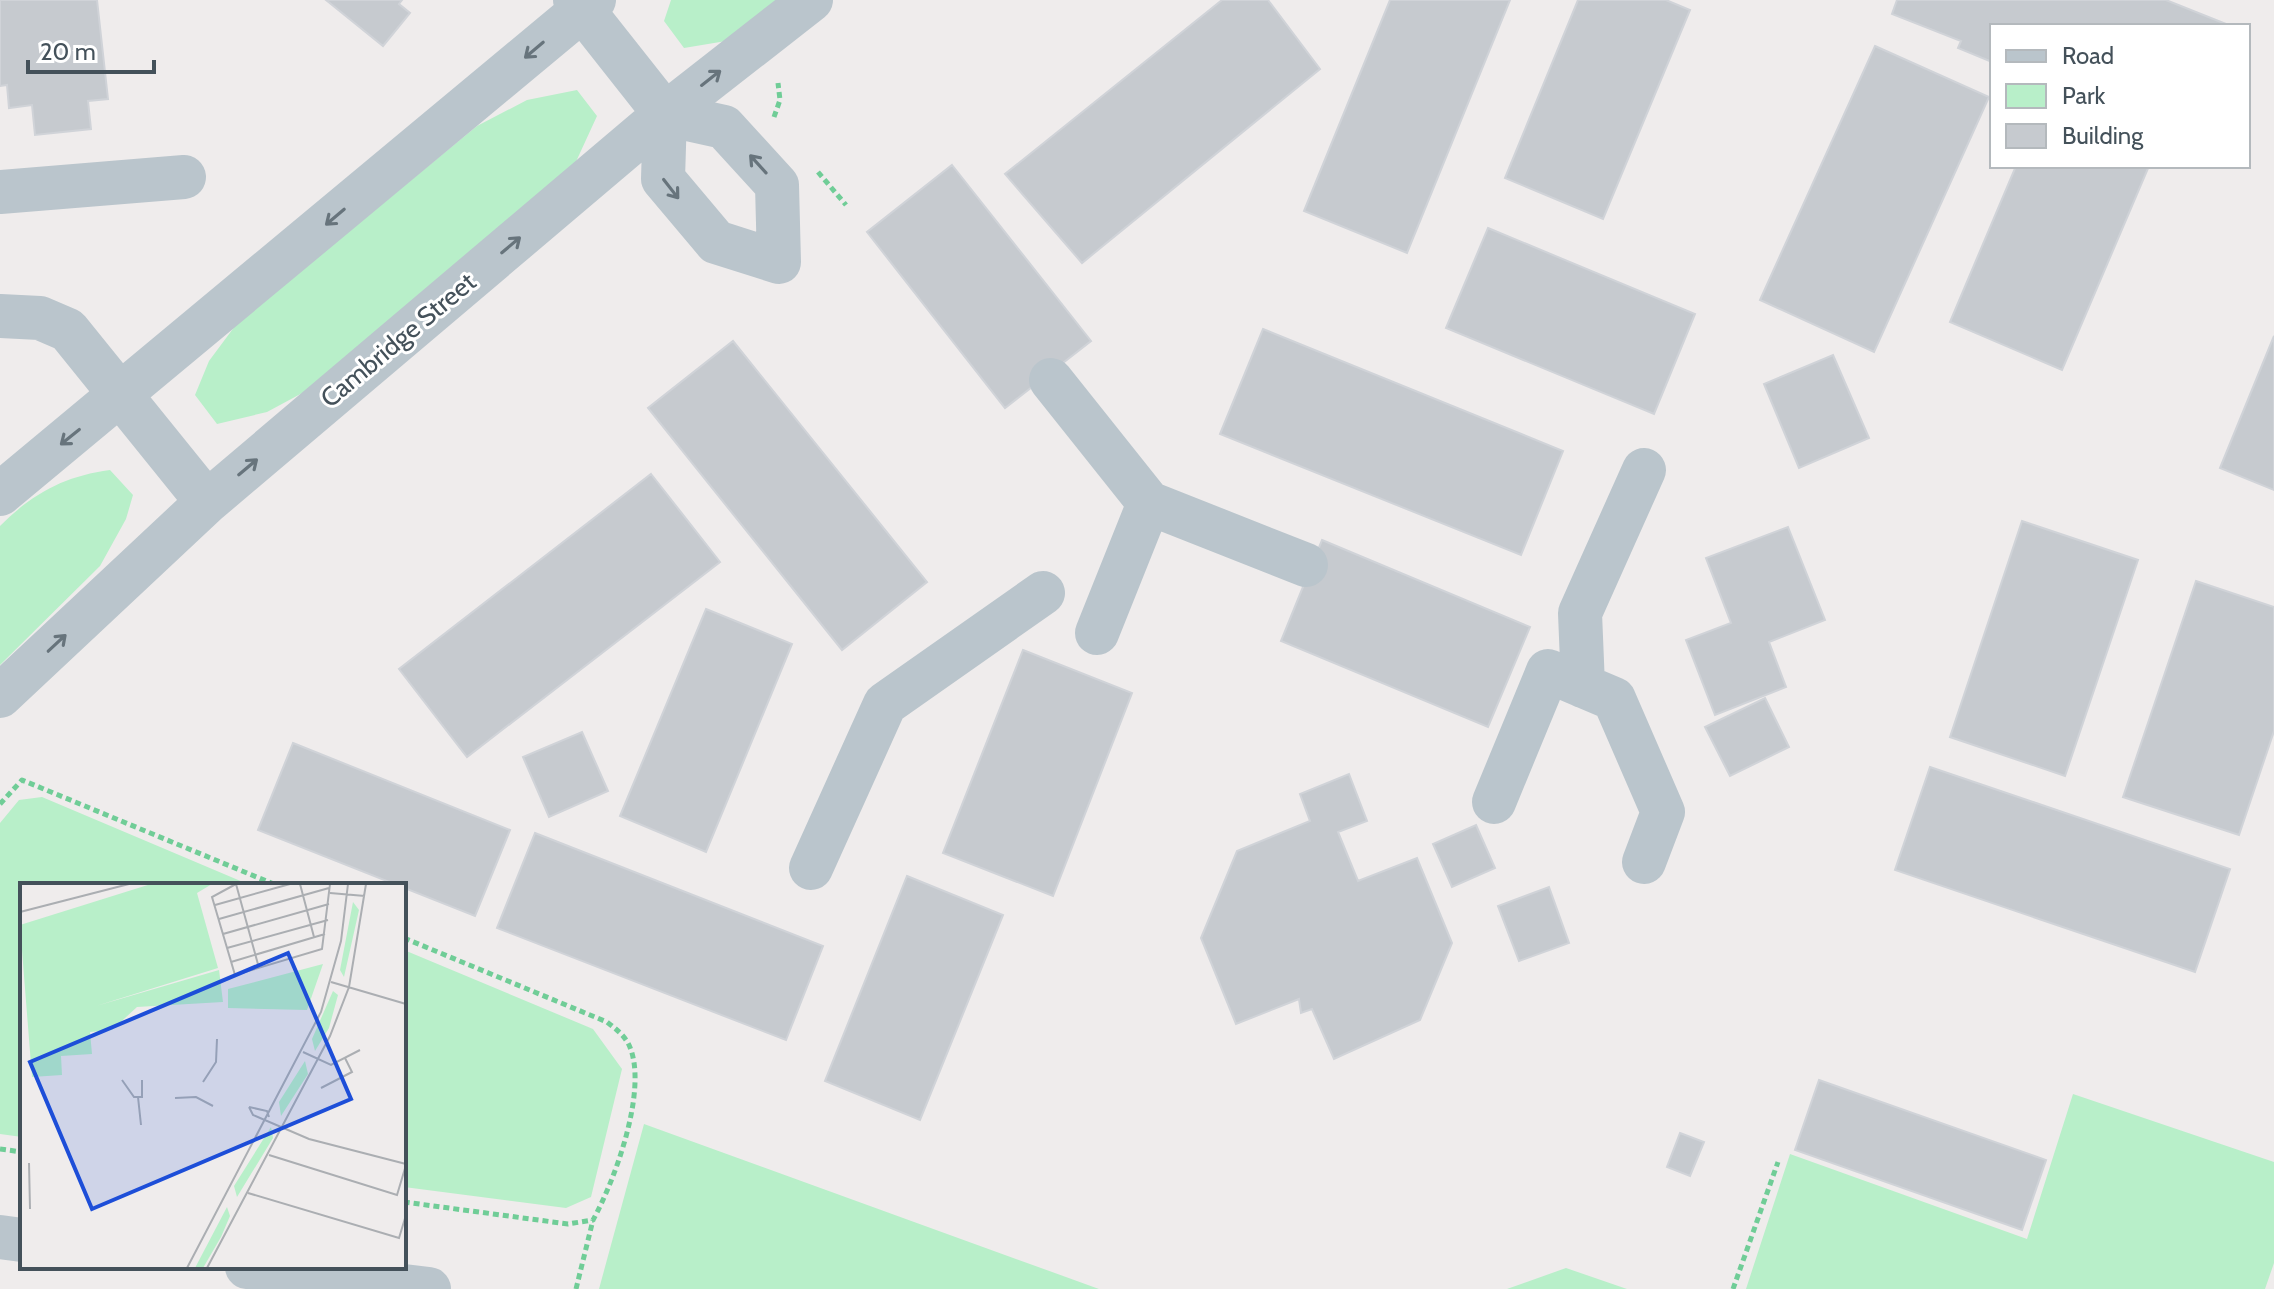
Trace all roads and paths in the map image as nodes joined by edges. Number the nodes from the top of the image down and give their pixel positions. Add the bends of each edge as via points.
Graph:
1 (811, 0) edge
2 (584, 3) edge
3 (665, 114) junction
4 (810, 162) dead end
5 (184, 177) dead end
6 (0, 192) edge
7 (846, 205) dead end
8 (0, 316) edge
9 (1051, 380) dead end
10 (123, 393) junction
11 (1644, 470) dead end
12 (0, 494) edge
13 (207, 502) junction
14 (1149, 503) junction
15 (1306, 565) dead end
16 (1043, 593) dead end
17 (1097, 633) dead end
18 (1583, 686) junction
19 (0, 696) edge
20 (1494, 802) dead end
21 (0, 804) edge
22 (1644, 862) dead end
23 (811, 868) dead end
24 (271, 883) edge
25 (406, 939) edge
26 (0, 1149) edge
27 (20, 1152) edge
28 (1778, 1162) dead end
29 (406, 1202) edge
30 (593, 1220) junction
31 (0, 1237) edge
32 (20, 1240) edge
33 (259, 1275) edge
34 (429, 1289) edge
35 (576, 1289) edge
36 (1733, 1289) edge

3 -> 1 street, Cambridge Street
2 - 3 street
2 -> 10 street
13 -> 3 street, Cambridge Street
4 - 7 path
5 - 6 street
8 - 10 street via 40,318 68,330
9 - 14 street
10 -> 12 street
10 - 13 street
11 - 18 street via 1580,613
19 -> 13 street, Cambridge Street
14 - 15 street
14 - 17 street
16 - 23 street via 885,704
18 - 20 street via 1548,671
18 - 22 street via 1614,699 1663,812
21 - 24 path via 22,780
25 - 30 path via 607,1022 623,1035 631,1048 632,1107 614,1173
26 - 27 path
28 - 36 path
29 - 30 path via 568,1224
30 - 35 path
31 - 32 street
33 - 34 street

